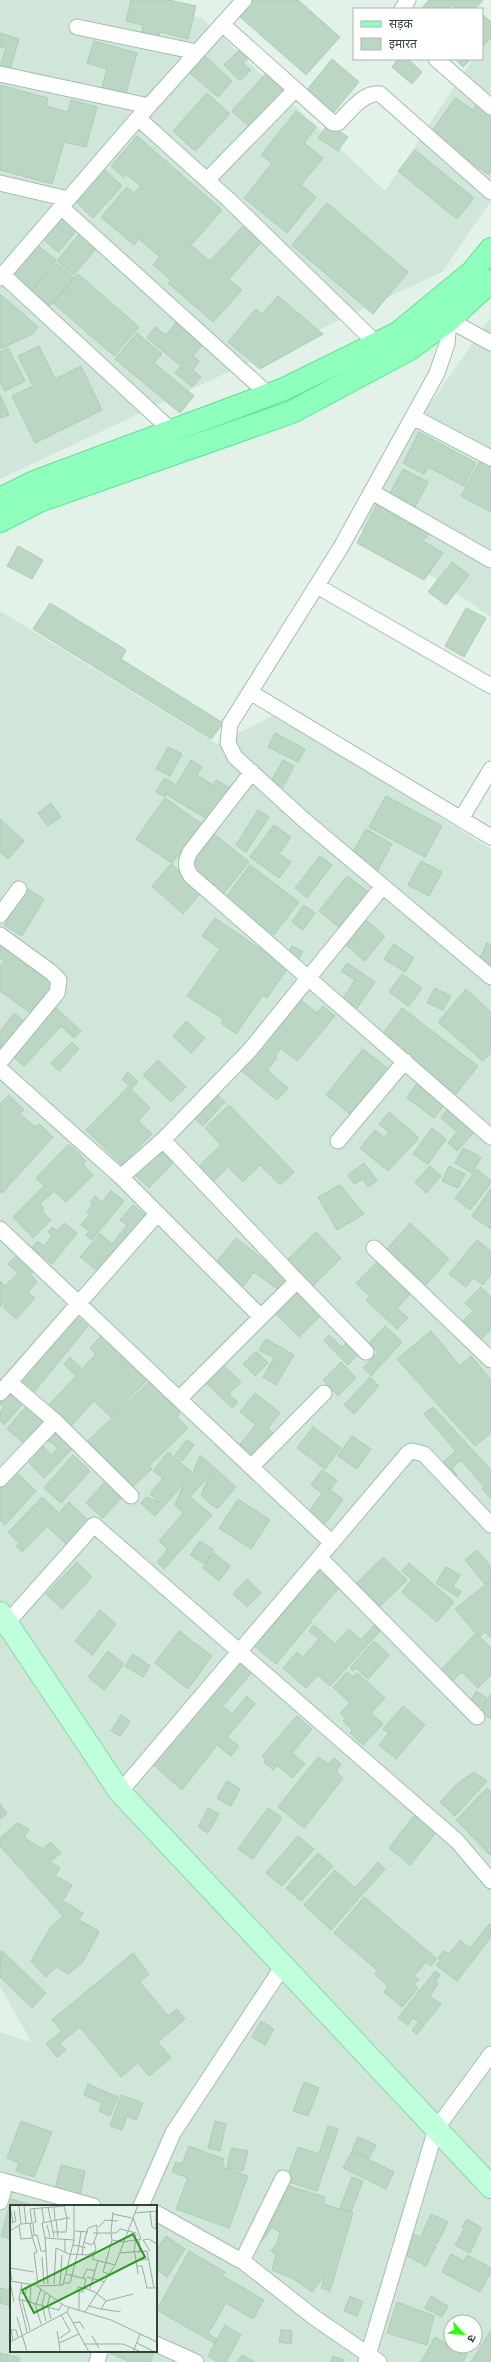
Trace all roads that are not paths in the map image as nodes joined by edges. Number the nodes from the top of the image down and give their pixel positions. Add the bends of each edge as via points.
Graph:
1 (244, 0) edge
2 (222, 24) junction
3 (77, 27) dead end
4 (197, 52) junction
5 (437, 60) edge
6 (0, 74) edge
7 (294, 90) junction
8 (149, 106) junction
9 (491, 107) edge
10 (138, 118) junction
11 (207, 180) junction
12 (0, 183) edge
13 (491, 192) edge
14 (65, 203) junction
15 (491, 249) edge
16 (1, 276) edge
17 (491, 281) edge
18 (436, 302) junction
19 (449, 320) junction
20 (491, 343) edge
21 (377, 344) junction
22 (269, 395) junction
23 (413, 417) junction
24 (172, 431) junction
25 (491, 458) edge
26 (372, 492) junction
27 (0, 499) edge
28 (0, 521) edge
29 (491, 560) edge
30 (317, 586) junction
31 (491, 686) edge
32 (250, 692) junction
33 (491, 769) edge
34 (252, 772) junction
35 (461, 819) junction
36 (491, 837) edge
37 (383, 886) junction
38 (19, 889) dead end
39 (0, 915) edge
40 (0, 935) edge
41 (309, 977) junction
42 (491, 977) edge
43 (405, 1061) junction
44 (0, 1062) edge
45 (0, 1068) edge
46 (491, 1136) edge
47 (163, 1140) junction
48 (338, 1141) dead end
49 (121, 1177) junction
50 (157, 1214) junction
51 (0, 1229) edge
52 (374, 1248) dead end
53 (297, 1281) junction
54 (78, 1304) junction
55 (261, 1317) junction
56 (366, 1352) dead end
57 (491, 1360) edge
58 (5, 1387) edge
59 (324, 1393) dead end
60 (179, 1399) junction
61 (55, 1421) junction
62 (251, 1467) junction
63 (0, 1479) edge
64 (131, 1496) dead end
65 (491, 1525) edge
66 (332, 1543) junction
67 (320, 1558) junction
68 (3, 1618) edge
69 (240, 1650) junction
70 (476, 1717) dead end
71 (120, 1792) junction
72 (491, 1881) edge
73 (283, 1966) junction
74 (491, 2054) edge
75 (436, 2129) junction
76 (283, 2178) dead end
77 (3, 2181) edge
78 (491, 2187) edge
79 (0, 2202) edge
80 (90, 2205) edge
81 (142, 2205) edge
82 (157, 2214) edge
83 (242, 2261) junction
84 (157, 2344) edge
85 (100, 2352) edge
86 (371, 2360) edge
87 (97, 2362) edge
88 (196, 2362) edge

1 - 2 street
2 - 4 street
2 - 7 street
3 - 4 street
4 - 8 street
5 - 9 street
6 - 8 street
7 - 11 street
7 - 13 street via 333,123 338,123 366,96 380,94
8 - 10 street
10 - 11 street
10 - 14 street
11 - 21 street
12 - 14 street
14 - 16 street
14 - 22 street
15 - 18 main road via 472,272
16 - 24 street
17 - 19 main road
18 - 19 street
18 - 21 main road via 398,333
19 - 20 street
19 - 23 street via 447,344 437,373
19 - 28 main road via 408,350 292,412 39,501
21 - 22 main road
22 - 24 main road
23 - 25 street
23 - 26 street
24 - 27 main road via 34,482
26 - 29 street
26 - 30 street
30 - 31 street
30 - 32 street
32 - 34 street via 230,724 228,743 235,757
32 - 35 street
33 - 35 street
34 - 37 street via 304,820
34 - 41 street via 190,852 185,861 186,869
35 - 36 street
37 - 41 street
37 - 42 street
38 - 39 street
40 - 44 street via 60,980 57,993
41 - 43 street
41 - 47 street via 250,1050
43 - 46 street
43 - 48 street
45 - 49 street
47 - 49 street
47 - 53 street
49 - 50 street
50 - 54 street
50 - 55 street
51 - 54 street
52 - 57 street
53 - 55 street
53 - 56 street
54 - 58 street
54 - 60 street
55 - 60 street
58 - 61 street
59 - 62 street
60 - 62 street
61 - 63 street
61 - 64 street
62 - 66 street
65 - 66 street via 424,1454 412,1450
66 - 67 street
67 - 69 street
67 - 70 street
68 - 69 street via 94,1525
68 - 71 main road
69 - 71 street
69 - 72 street via 457,1841
71 - 73 main road
73 - 75 main road
73 - 81 street via 173,2133
74 - 75 street
75 - 78 main road
75 - 86 street
76 - 83 street
77 - 79 street
77 - 80 street
82 - 83 street
83 - 86 street
84 - 88 street
85 - 87 street

